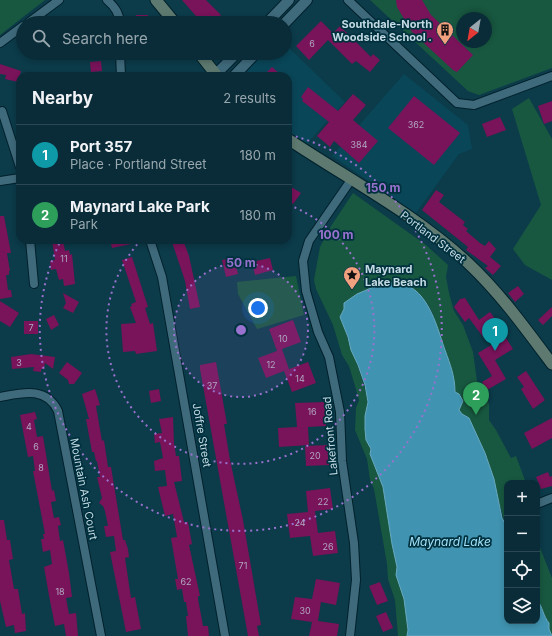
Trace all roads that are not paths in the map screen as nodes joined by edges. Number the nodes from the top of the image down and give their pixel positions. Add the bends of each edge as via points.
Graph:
1 (59, 0) edge
2 (107, 0) edge
3 (156, 0) edge
4 (289, 0) edge
5 (307, 0) edge
6 (348, 0) edge
7 (37, 16) edge
8 (119, 16) edge
9 (169, 16) edge
10 (274, 16) edge
11 (292, 16) edge
12 (16, 31) edge
13 (0, 43) edge
14 (120, 60) edge
15 (205, 60) edge
16 (231, 60) edge
17 (249, 60) edge
18 (121, 72) edge
19 (215, 72) edge
20 (220, 72) edge
21 (238, 72) edge
22 (552, 76) edge
23 (2, 111) dead end
24 (292, 142) edge
25 (16, 155) edge
26 (16, 179) edge
27 (351, 180) junction
28 (0, 182) edge
29 (30, 244) edge
30 (151, 244) edge
31 (34, 284) dead end
32 (552, 364) edge
33 (0, 397) edge
34 (552, 498) edge
35 (540, 503) edge
36 (101, 636) edge
37 (225, 636) edge
38 (350, 636) edge

1 - 7 street
2 - 8 street
3 - 9 main road
4 - 10 street
5 - 11 street
6 - 22 street via 456,103 474,105
12 - 13 street
14 - 18 street
15 - 19 main road
16 - 20 street
17 - 21 street
23 - 25 street
24 - 27 main road, Portland Street
26 - 28 street
27 - 32 main road, Portland Street via 418,223 468,263 501,299
27 - 38 street, Lakefront Road via 310,242 303,261 306,290 328,357 340,412 342,461 354,543 356,580
29 - 31 street
30 - 37 street, Joffre Street via 162,277
33 - 36 street, Mountain Ash Court via 38,393 48,397 58,411
34 - 35 street

